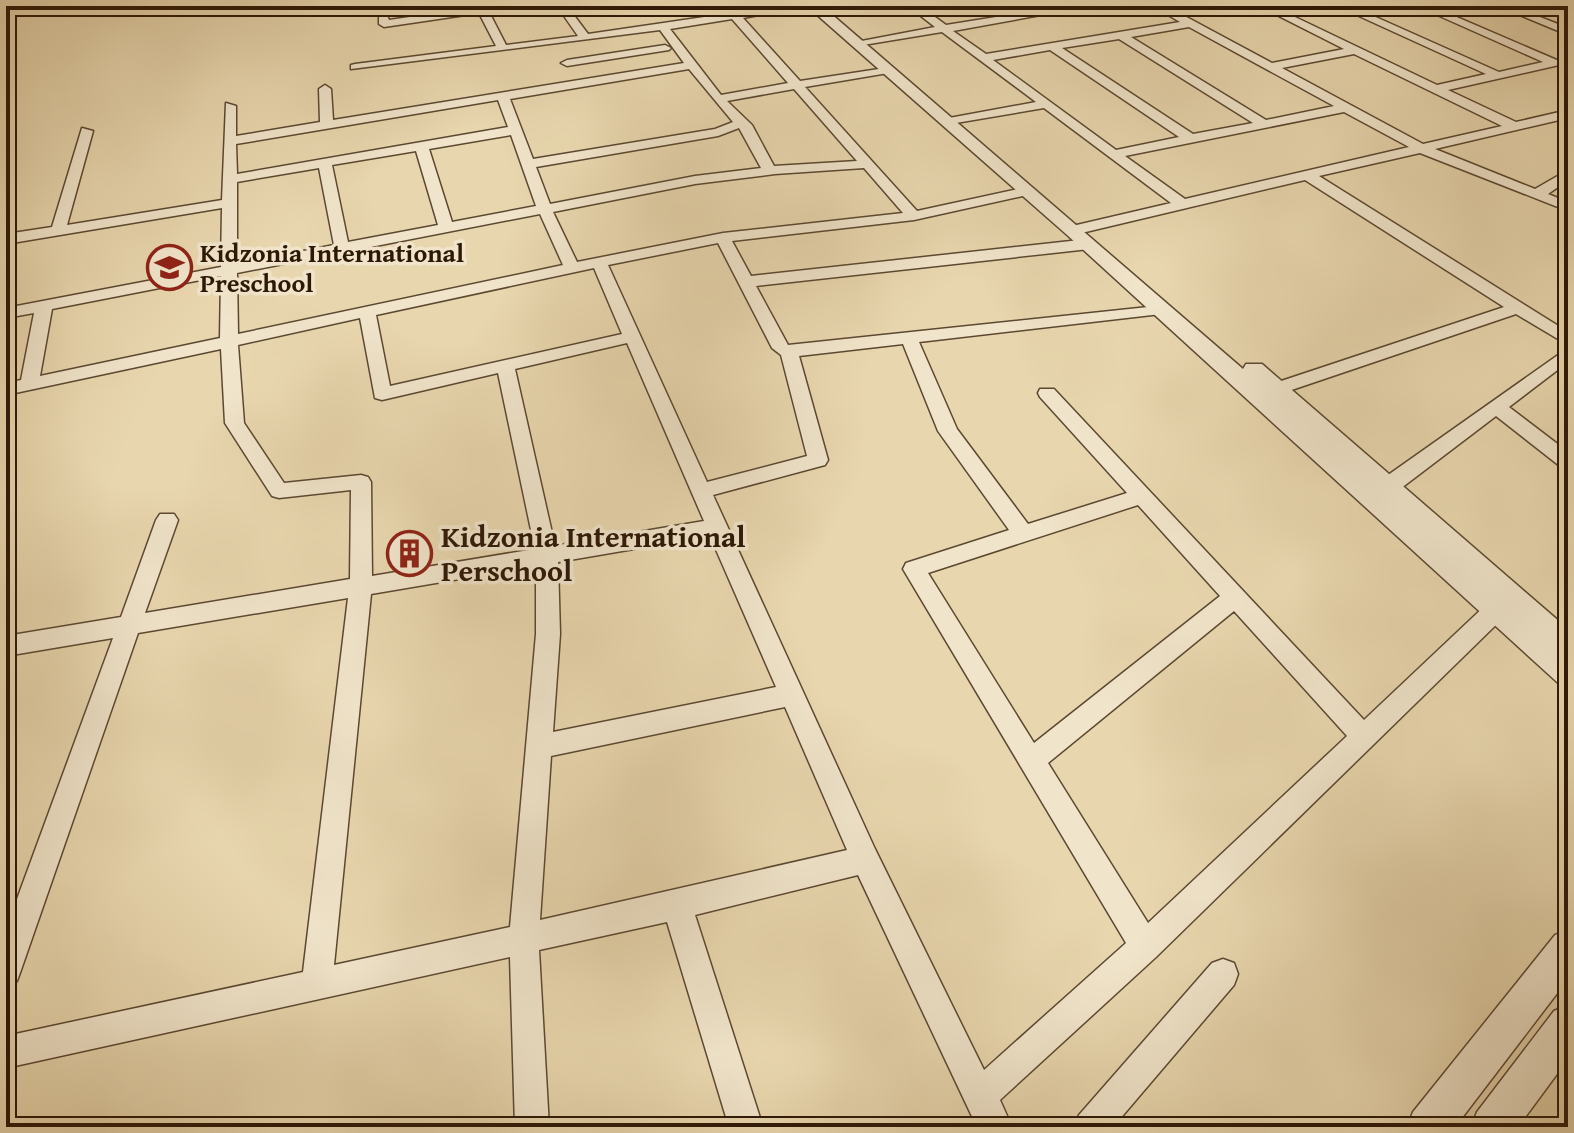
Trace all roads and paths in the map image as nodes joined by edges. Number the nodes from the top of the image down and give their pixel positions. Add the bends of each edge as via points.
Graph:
1 (378, 6) edge
2 (562, 6) edge
3 (801, 6) edge
4 (814, 6) edge
5 (827, 6) edge
6 (913, 6) edge
7 (1085, 6) edge
8 (1158, 6) edge
9 (1296, 6) edge
10 (1342, 6) edge
11 (1422, 6) edge
12 (1503, 6) edge
13 (482, 8) edge
14 (1268, 8) edge
15 (735, 16) junction
16 (1189, 24) junction
17 (943, 29) junction
18 (658, 31) junction
19 (1568, 32) edge
20 (1120, 35) junction
21 (585, 42) junction
22 (863, 42) junction
23 (1052, 47) junction
24 (665, 48) dead end
25 (503, 49) junction
26 (1356, 50) junction
27 (616, 56) junction
28 (984, 58) junction
29 (1568, 60) edge
30 (567, 63) dead end
31 (1555, 63) junction
32 (674, 66) junction
33 (355, 67) dead end
34 (1270, 67) junction
35 (888, 69) junction
36 (1497, 75) junction
37 (605, 77) junction
38 (797, 85) junction
39 (325, 89) dead end
40 (1435, 89) junction
41 (502, 94) junction
42 (718, 99) junction
43 (1046, 104) junction
44 (230, 106) dead end
45 (1345, 108) junction
46 (1568, 114) edge
47 (956, 121) junction
48 (741, 123) junction
49 (327, 124) junction
50 (1264, 124) junction
51 (1515, 127) junction
52 (515, 130) junction
53 (87, 131) dead end
54 (1191, 139) junction
55 (229, 141) junction
56 (421, 146) junction
57 (1420, 148) junction
58 (1114, 154) junction
59 (325, 163) junction
60 (527, 164) junction
61 (869, 164) junction
62 (770, 171) junction
63 (1568, 174) edge
64 (1307, 175) junction
65 (230, 179) junction
66 (1027, 191) junction
67 (1536, 195) junction
68 (228, 203) junction
69 (1183, 205) junction
70 (1568, 207) edge
71 (545, 210) junction
72 (914, 216) junction
73 (447, 229) junction
74 (58, 231) junction
75 (1084, 234) junction
76 (723, 238) junction
77 (6, 239) edge
78 (342, 249) junction
79 (599, 262) junction
80 (573, 269) junction
81 (230, 271) junction
82 (745, 282) junction
83 (44, 306) junction
84 (1518, 308) junction
85 (1161, 309) junction
86 (6, 313) edge
87 (367, 313) junction
88 (632, 337) junction
89 (909, 339) junction
90 (1568, 340) edge
91 (229, 343) junction
92 (789, 352) junction
93 (1568, 353) edge
94 (505, 366) junction
95 (29, 385) junction
96 (6, 389) edge
97 (1267, 392) junction
98 (1047, 393) dead end
99 (1497, 407) junction
100 (1568, 462) edge
101 (700, 491) junction
102 (1379, 492) junction
103 (1141, 496) junction
104 (167, 520) dead end
105 (716, 527) junction
106 (1023, 534) junction
107 (547, 556) junction
108 (361, 586) junction
109 (1235, 597) junction
110 (1496, 610) junction
111 (130, 623) junction
112 (6, 646) edge
113 (1568, 647) edge
114 (1568, 673) edge
115 (791, 695) junction
116 (1363, 736) junction
117 (539, 747) junction
118 (1031, 761) junction
119 (865, 859) junction
120 (677, 905) junction
121 (524, 939) junction
122 (1145, 946) junction
123 (1568, 948) edge
124 (6, 970) edge
125 (1223, 974) dead end
126 (317, 983) junction
127 (1568, 1025) edge
128 (6, 1052) edge
129 (980, 1096) junction
130 (1432, 1125) edge
131 (532, 1127) edge
132 (746, 1127) edge
133 (995, 1127) edge
134 (1091, 1127) edge
135 (1492, 1127) edge

1 - 13 street via 384,24
2 - 21 street
3 - 15 street
4 - 22 street
5 - 22 street
6 - 17 street
7 - 17 street
8 - 16 street
9 - 14 street
10 - 36 street
11 - 31 street
12 - 19 street
13 - 25 street
14 - 26 street
15 - 18 street
15 - 38 street
16 - 20 street
16 - 34 street
17 - 22 street
17 - 28 street
18 - 21 street
18 - 32 street
20 - 23 street
20 - 50 street
21 - 25 street
21 - 27 street
22 - 35 street
22 - 47 street
23 - 28 street
23 - 54 street
24 - 27 street
25 - 33 street
26 - 34 street
26 - 40 street
27 - 30 street
27 - 37 street
28 - 43 street
29 - 31 street
31 - 36 street
32 - 37 street
32 - 42 street
34 - 45 street
35 - 38 street
35 - 47 street
36 - 40 street
37 - 41 street
38 - 42 street
38 - 61 street
39 - 49 street
40 - 51 street
41 - 49 street
41 - 52 street
42 - 48 street
43 - 47 street
43 - 58 street
44 - 55 street
45 - 50 street
45 - 57 street
46 - 51 street
47 - 66 street
47 - 75 street
48 - 60 street via 718,132
48 - 62 street
49 - 55 street
50 - 54 street
51 - 57 street
52 - 56 street
52 - 60 street
53 - 74 street
54 - 58 street
55 - 65 street
56 - 59 street
56 - 73 street
57 - 64 street
57 - 67 street
58 - 69 street
59 - 65 street
59 - 78 street
60 - 71 street
61 - 62 street
61 - 72 street
62 - 71 street
63 - 67 street
64 - 69 street
64 - 84 street
65 - 68 street
66 - 72 street
66 - 75 street
67 - 70 street
68 - 74 street
68 - 81 street
69 - 75 street
71 - 73 street
71 - 80 street
72 - 76 street
73 - 78 street
74 - 77 street
75 - 82 street
75 - 85 street
75 - 97 street
76 - 79 street
76 - 82 street
78 - 81 street
79 - 80 street
79 - 88 street
80 - 87 street
81 - 83 street
81 - 91 street
82 - 92 street via 781,348
83 - 86 street
83 - 95 street
84 - 90 street
84 - 97 street
85 - 89 street
85 - 97 street
87 - 91 street
87 - 94 street via 382,394
88 - 94 street
88 - 101 street
89 - 92 street
89 - 106 street via 948,431
91 - 95 street
91 - 108 street via 235,423 279,491 361,482
92 - 101 street via 818,460
93 - 99 street
94 - 107 street
95 - 96 street
97 - 102 street
98 - 103 street
99 - 100 street
99 - 102 street
101 - 105 street
102 - 110 street
102 - 113 street
103 - 106 street
103 - 109 street
104 - 111 street
105 - 107 street
105 - 115 street
106 - 118 street via 914,569
107 - 108 street
107 - 117 street via 548,634
108 - 111 street
108 - 126 street
109 - 116 street
109 - 118 street
110 - 114 street
110 - 116 street
111 - 112 street
111 - 124 street
115 - 117 street
115 - 119 street
116 - 122 street
117 - 121 street
118 - 122 street
119 - 120 street
119 - 129 street
120 - 121 street
120 - 132 street
121 - 126 street
121 - 131 street
122 - 129 street
123 - 130 street
125 - 134 street
126 - 128 street
127 - 135 street
129 - 133 street

